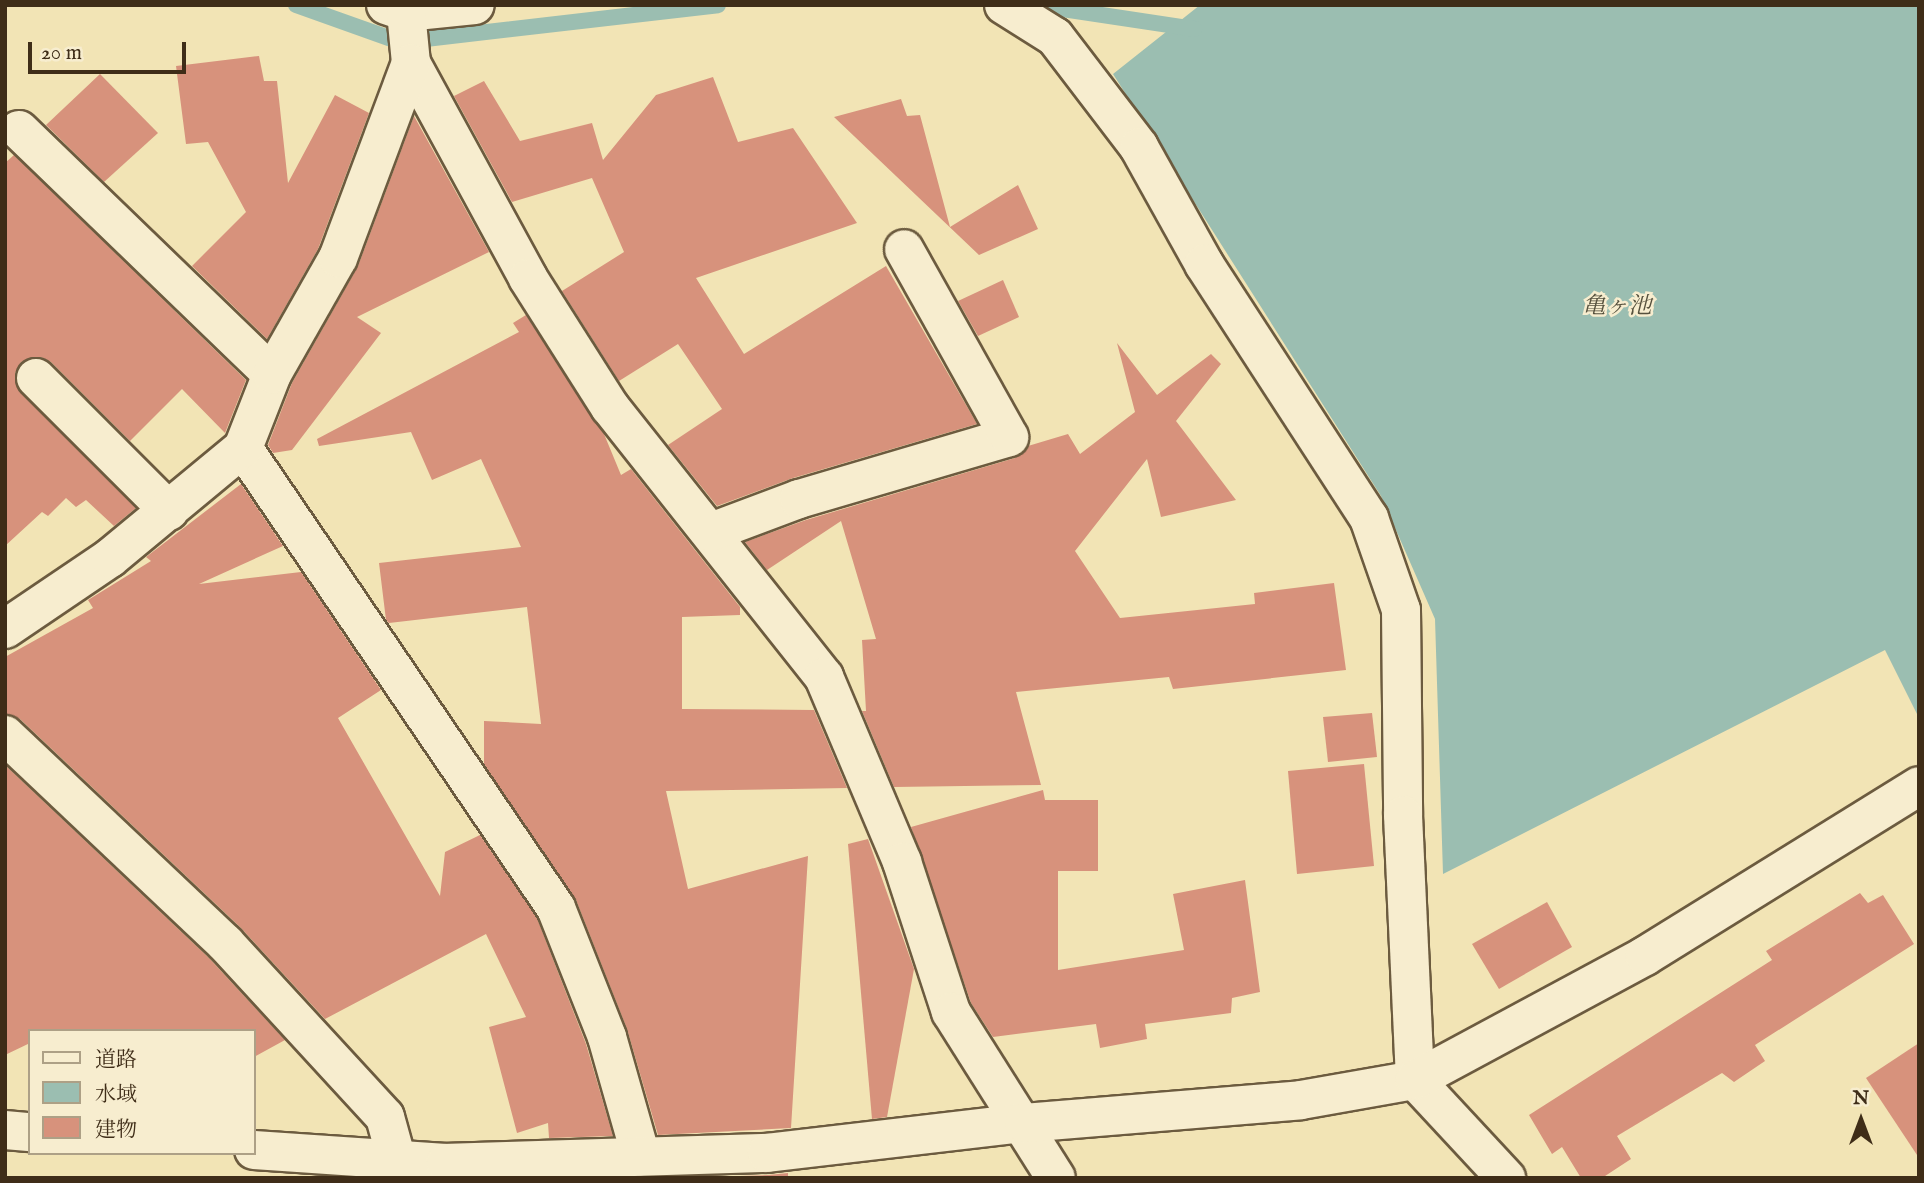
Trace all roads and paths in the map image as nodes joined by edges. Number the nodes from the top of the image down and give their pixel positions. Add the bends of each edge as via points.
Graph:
1 (475, 5) edge
2 (1004, 5) edge
3 (396, 9) edge
4 (411, 63) junction
5 (19, 130) dead end
6 (904, 249) dead end
7 (272, 374) junction
8 (36, 378) dead end
9 (243, 448) junction
10 (169, 511) junction
11 (711, 532) junction
12 (5, 629) edge
13 (5, 735) edge
14 (1919, 786) edge
15 (1415, 1080) junction
16 (1024, 1123) junction
17 (5, 1129) edge
18 (28, 1132) edge
19 (256, 1150) edge
20 (640, 1156) junction
21 (396, 1157) junction
22 (447, 1170) edge
23 (1056, 1178) edge
24 (1506, 1178) edge

1 - 3 street
2 - 15 street via 1055,37 1139,147 1204,264 1369,518 1401,610 1403,815
3 - 4 street
4 - 7 street via 338,258
4 - 11 street via 528,278 610,407
5 - 7 street
6 - 11 street via 1009,437 799,499
7 - 9 street
8 - 10 street
9 - 10 street
9 - 20 street via 556,908 607,1037
10 - 12 street via 110,558
11 - 16 street via 824,677 902,862 951,1012
13 - 21 street via 234,953 384,1117
14 - 15 street via 1645,956
15 - 16 street via 1301,1100
15 - 24 street
16 - 20 street via 767,1153
16 - 23 street
17 - 18 street
19 - 21 street
20 - 22 street
21 - 22 street

